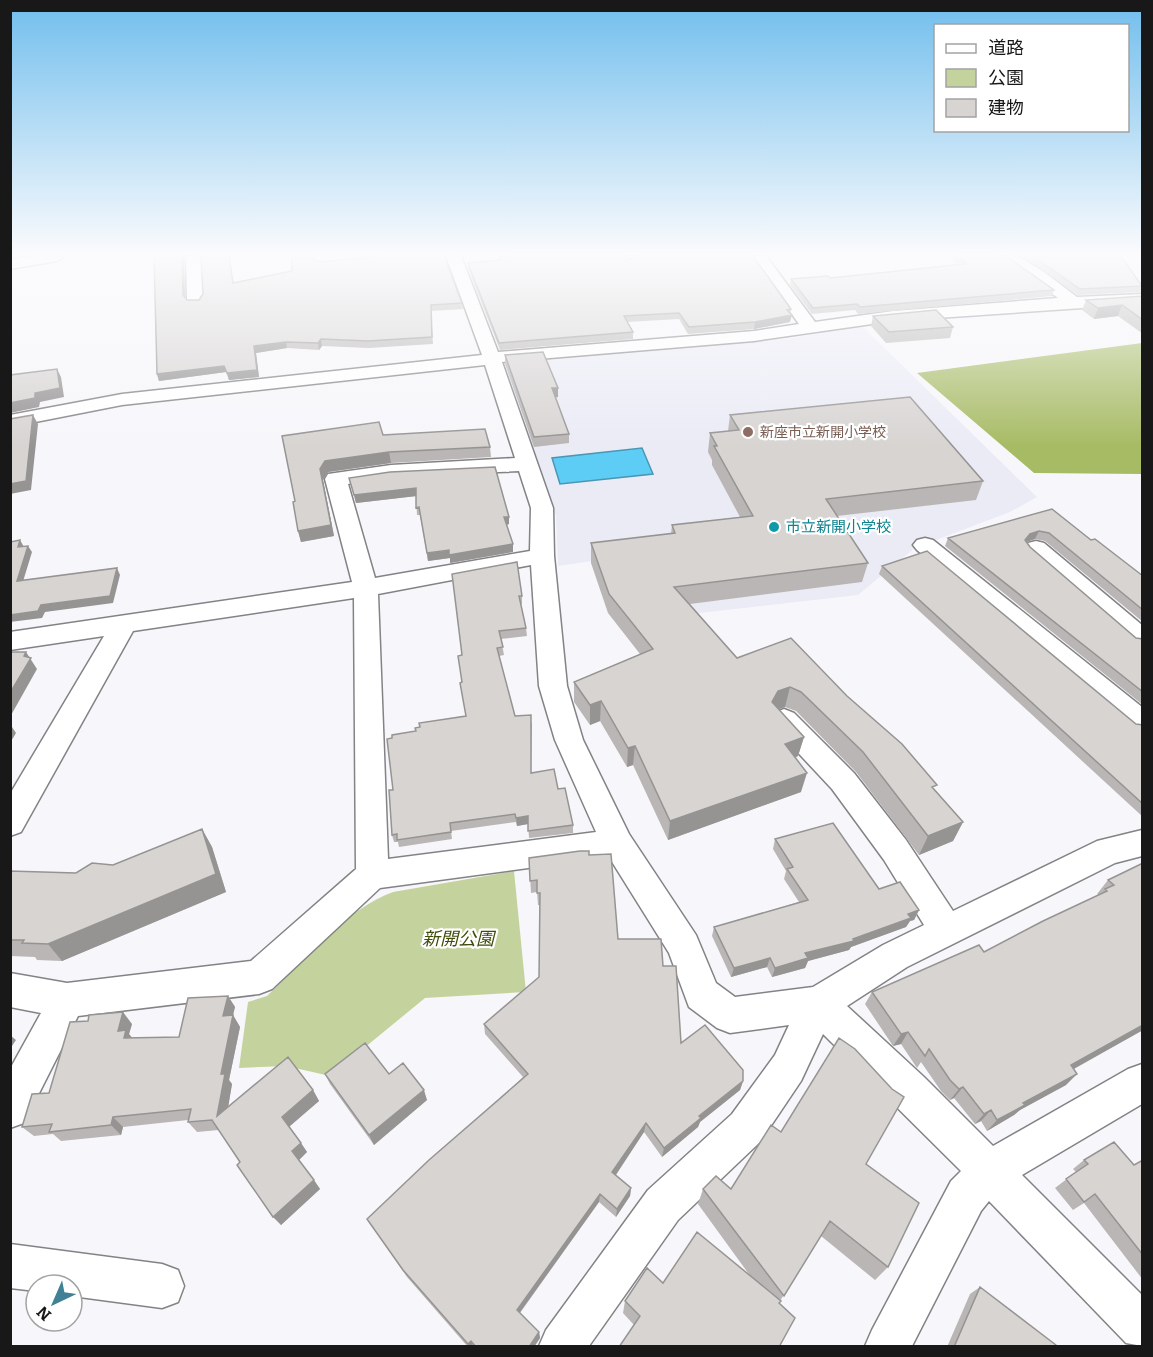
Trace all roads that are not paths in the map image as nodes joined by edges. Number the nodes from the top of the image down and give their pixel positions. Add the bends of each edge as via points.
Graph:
1 (477, 319) edge
2 (804, 319) edge
3 (868, 319) edge
4 (810, 327) junction
5 (492, 359) junction
6 (10, 421) edge
7 (528, 464) junction
8 (925, 545) dead end
9 (1036, 548) dead end
10 (542, 556) junction
11 (366, 588) junction
12 (124, 624) junction
13 (1143, 638) edge
14 (10, 641) edge
15 (784, 720) edge
16 (1143, 722) edge
17 (10, 823) edge
18 (617, 843) junction
19 (1143, 843) edge
20 (372, 875) junction
21 (947, 931) junction
22 (10, 990) edge
23 (67, 999) junction
24 (818, 1004) junction
25 (1143, 1083) edge
26 (10, 1109) edge
27 (989, 1171) junction
28 (10, 1266) edge
29 (162, 1286) dead end
30 (1143, 1327) edge
31 (562, 1347) edge
32 (888, 1347) edge

1 - 5 street
2 - 4 street
3 - 4 street
4 - 5 street via 754,336
5 - 6 street via 209,389 53,410
5 - 7 street
7 - 10 street via 542,508
7 - 11 street via 391,471 336,479
8 - 16 street
9 - 13 street
10 - 11 street
10 - 18 street via 553,686 569,740
11 - 12 street
11 - 20 street
12 - 14 street
12 - 17 street
15 - 21 street via 843,781 895,850
18 - 20 street
18 - 24 street via 684,946 702,995 730,1015
19 - 21 street via 1108,851
20 - 23 street via 259,977
21 - 24 street via 895,956
22 - 23 street
23 - 26 street
24 - 27 street
24 - 31 street via 788,1068 746,1128 663,1205
25 - 27 street
27 - 30 street
27 - 32 street via 966,1196
28 - 29 street

